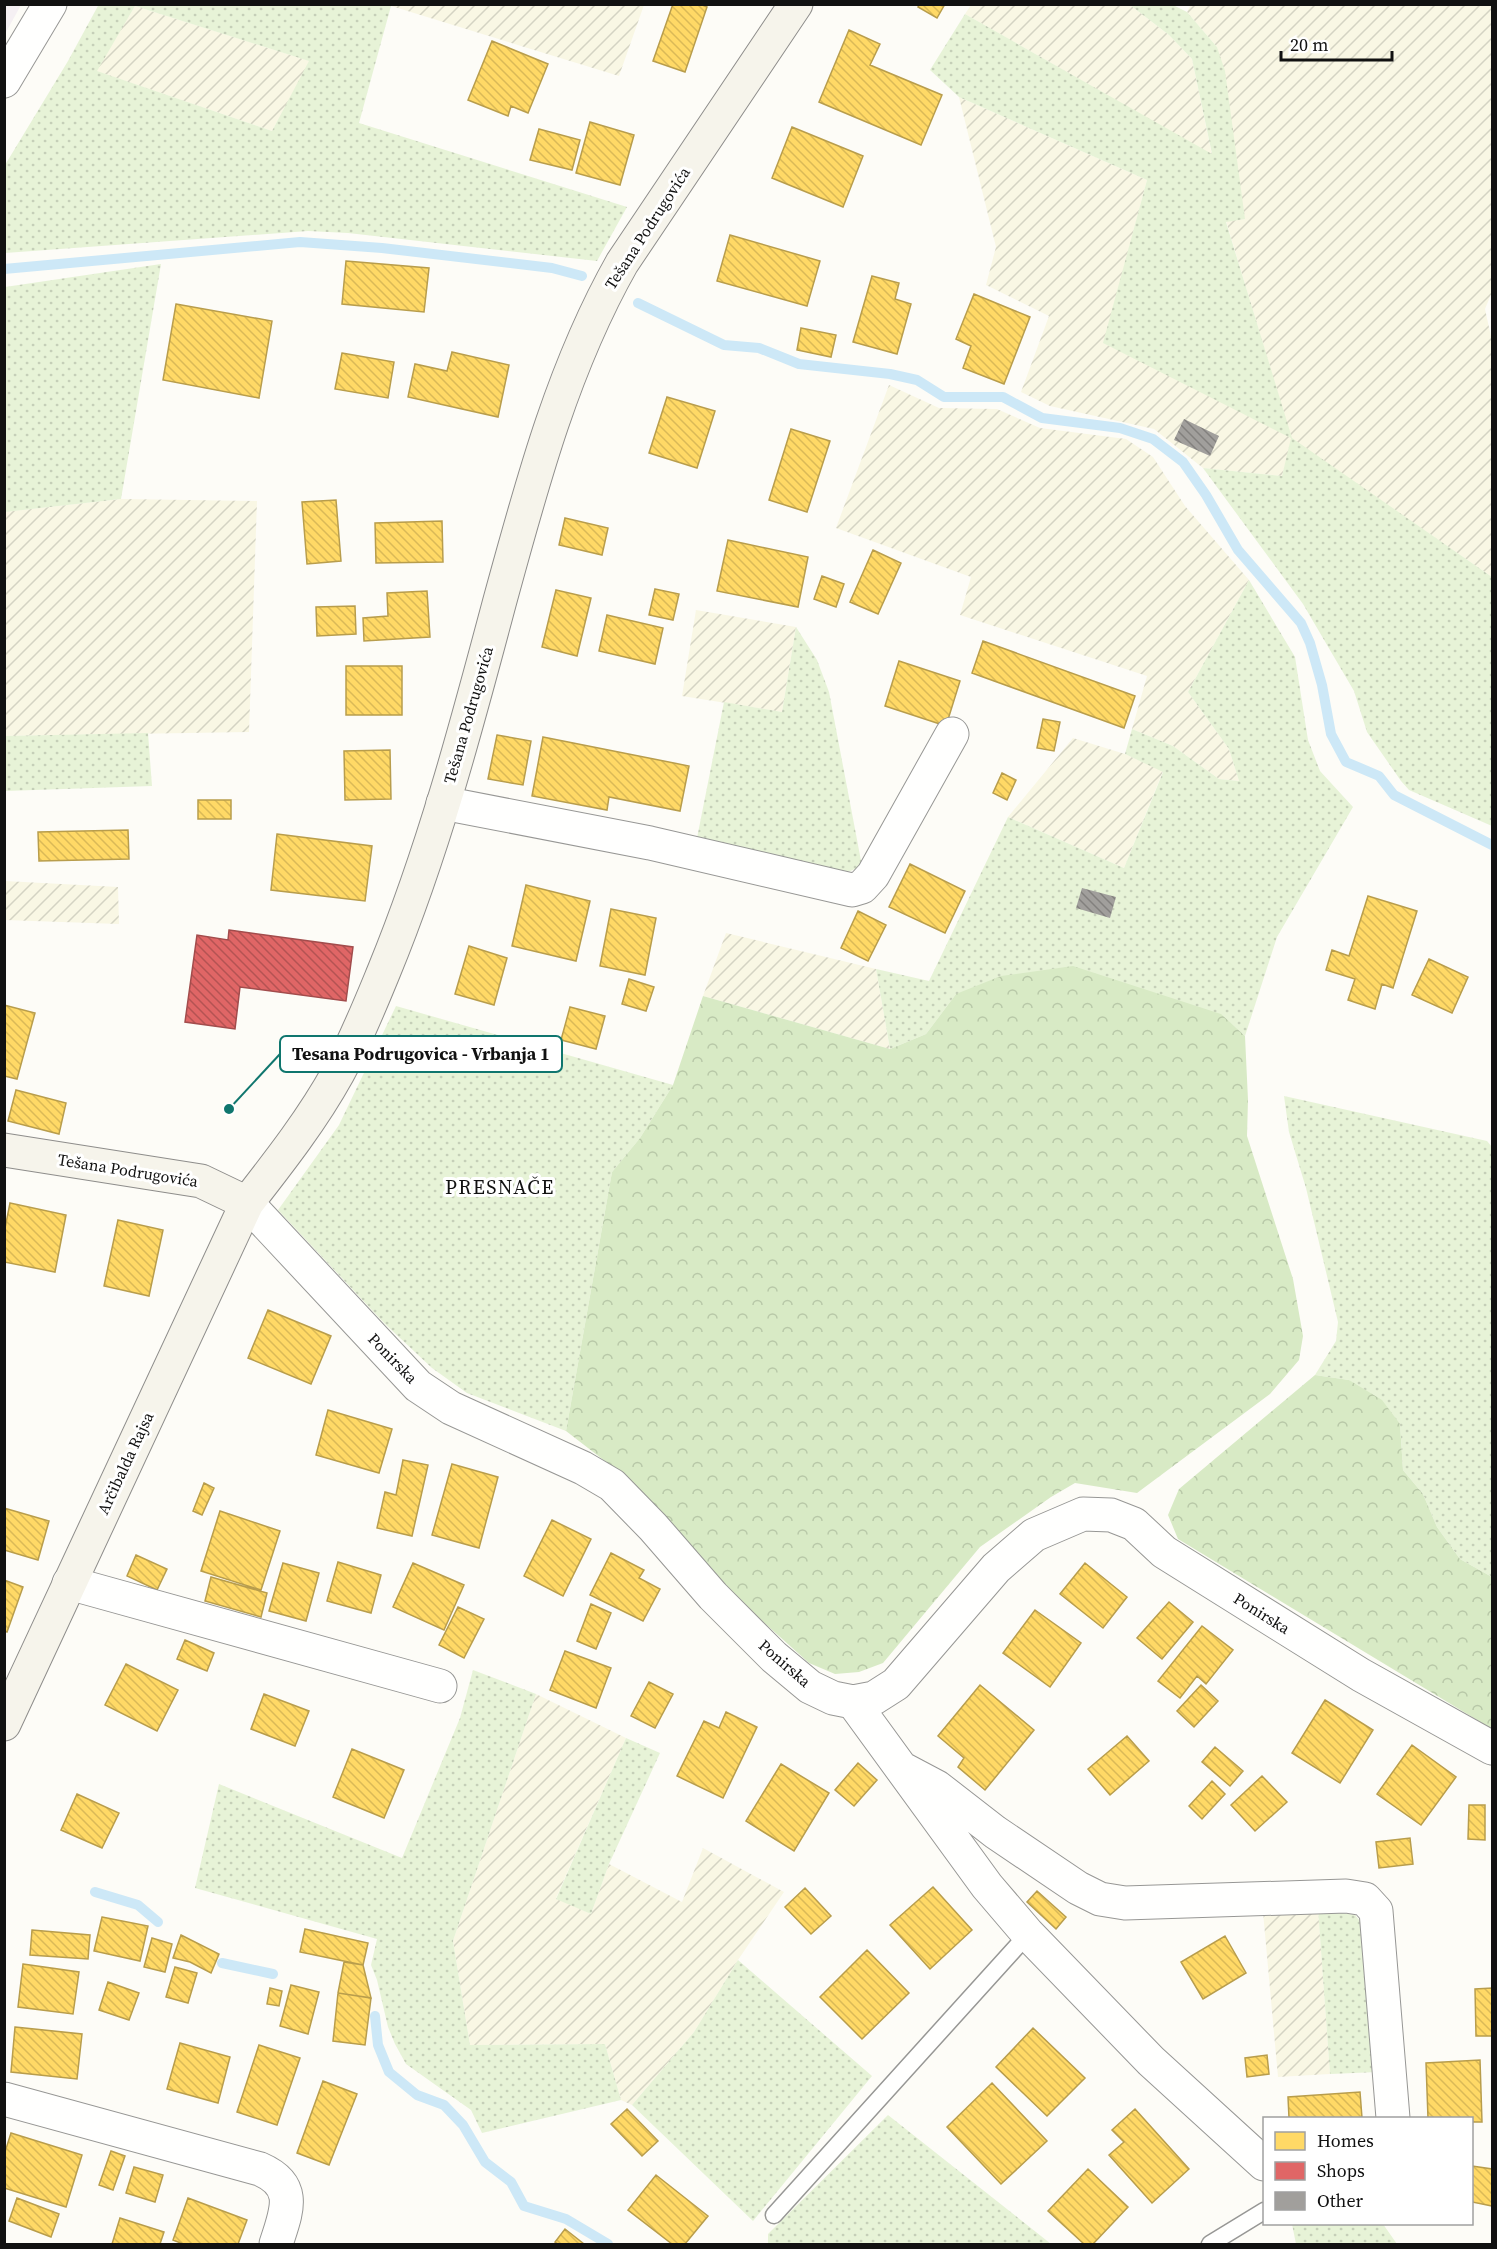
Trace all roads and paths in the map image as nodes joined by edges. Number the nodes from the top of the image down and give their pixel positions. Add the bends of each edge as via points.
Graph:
1 (50, 4) edge
2 (796, 4) edge
3 (4, 81) edge
4 (952, 734) dead end
5 (444, 803) junction
6 (4, 1150) edge
7 (247, 1203) junction
8 (69, 1583) junction
9 (440, 1686) dead end
10 (853, 1702) junction
11 (4, 1724) edge
12 (1492, 1748) edge
13 (903, 1769) junction
14 (1028, 1934) junction
15 (4, 2099) edge
16 (1393, 2117) edge
17 (1263, 2163) edge
18 (1263, 2212) edge
19 (774, 2215) dead end
20 (276, 2244) edge
21 (1210, 2244) edge

1 - 3 street
2 - 5 street, Tešana Podrugovića via 622,263 600,302 571,368 529,491
4 - 5 street via 873,875 862,887 852,890 651,843
5 - 7 street, Tešana Podrugovića via 405,919 348,1053 312,1116
6 - 7 street, Tešana Podrugovića via 201,1181
7 - 8 street, Arčibalda Rajsa
7 - 10 street, Ponirska via 418,1386 451,1408 612,1485 774,1658 810,1687
8 - 9 street
8 - 11 street, Arčibalda Rajsa
10 - 12 street, Ponirska via 874,1698 896,1684 996,1568 1034,1535 1083,1514 1111,1515 1134,1524 1164,1552 1361,1675
10 - 13 street
13 - 14 street via 987,1886
13 - 16 street via 937,1787 995,1832 1100,1899 1125,1903 1346,1896 1365,1899 1376,1911
14 - 17 street via 1151,2061
14 - 19 lane
15 - 20 street via 273,2174 287,2198
18 - 21 lane

